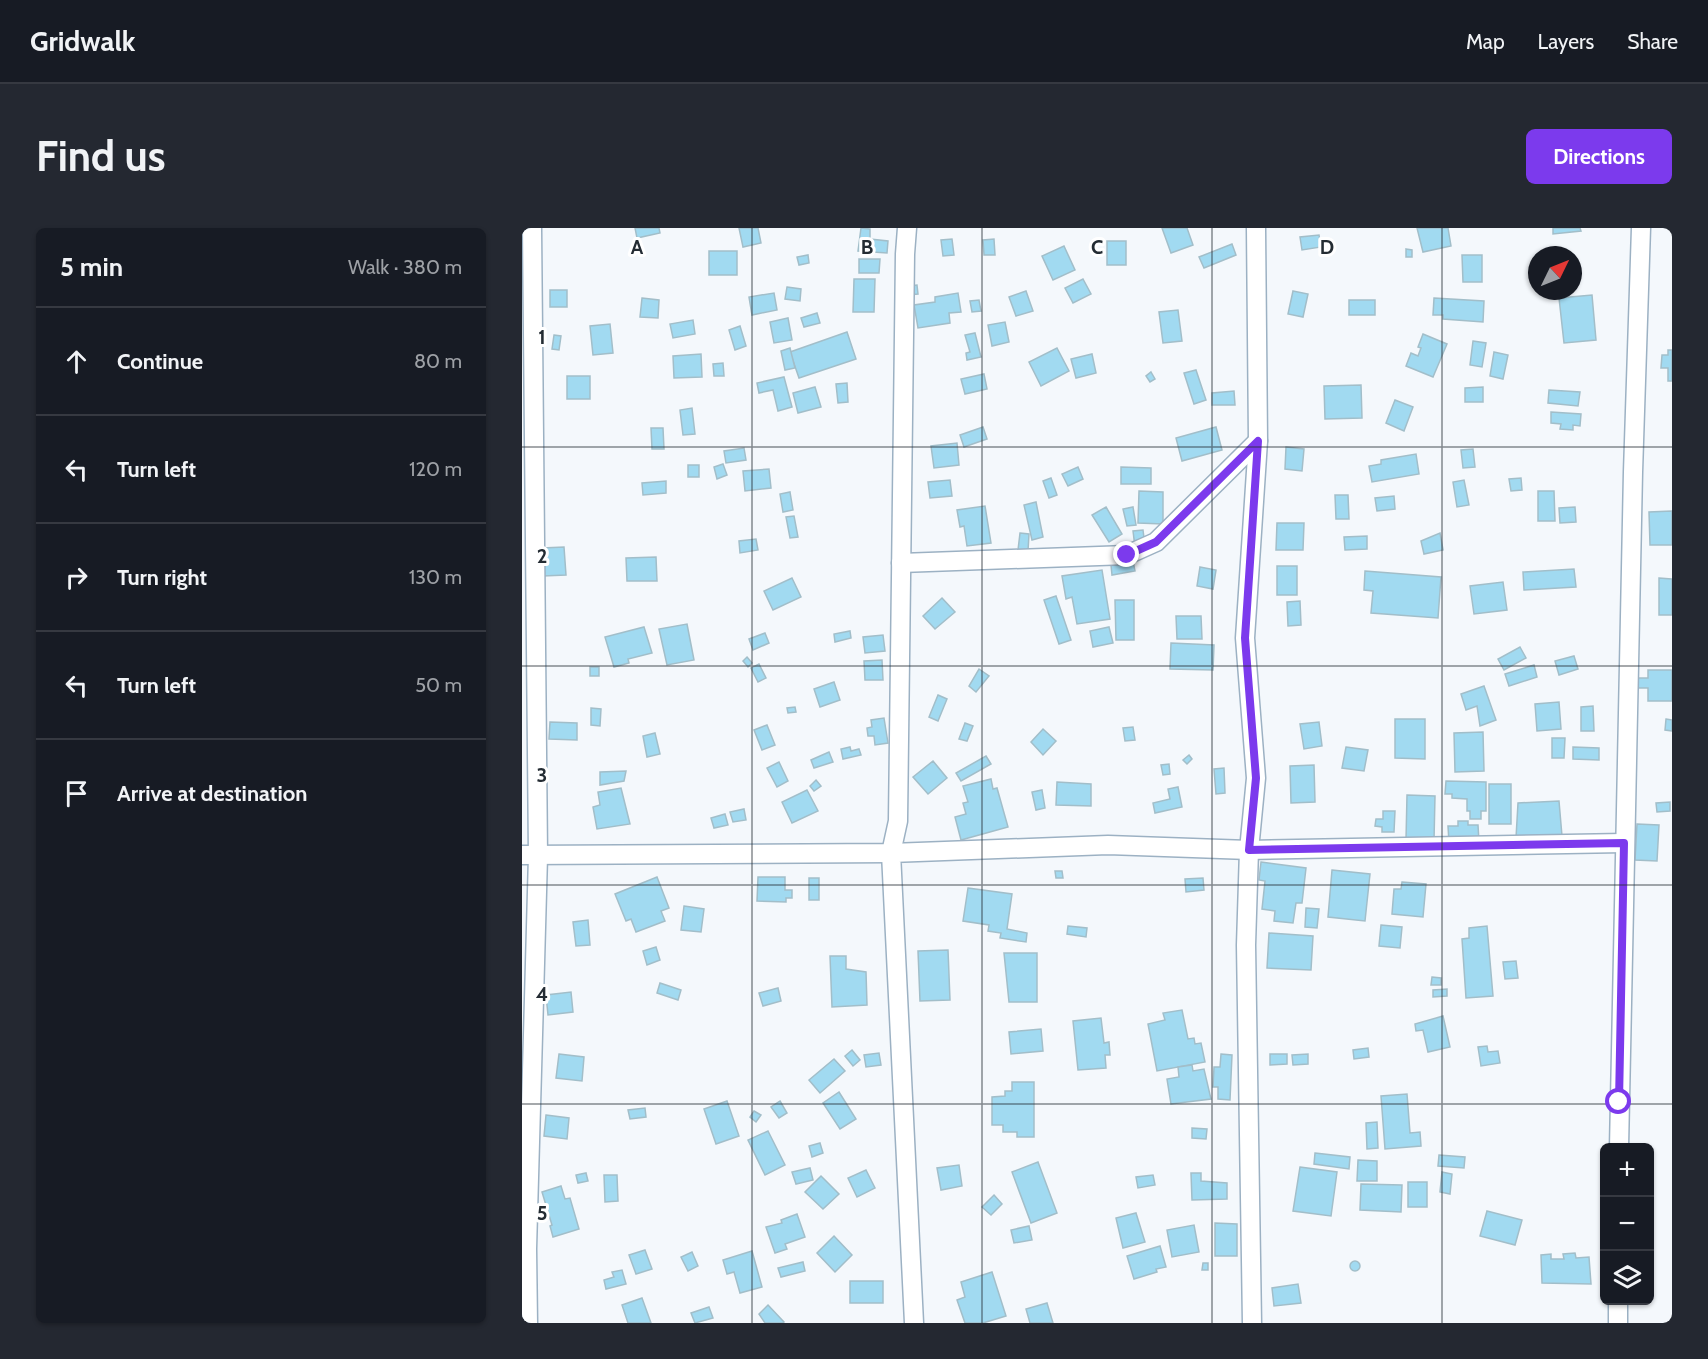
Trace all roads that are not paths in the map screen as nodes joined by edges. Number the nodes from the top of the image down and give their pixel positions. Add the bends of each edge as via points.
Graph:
1 (532, 228) edge
2 (908, 228) edge
3 (1256, 228) edge
4 (1641, 228) edge
5 (1258, 441) junction
6 (901, 563) junction
7 (1624, 843) junction
8 (1249, 850) junction
9 (891, 853) junction
10 (530, 855) edge
11 (528, 996) edge
12 (1619, 1143) edge
13 (1618, 1305) edge
14 (528, 1323) edge
15 (914, 1323) edge
16 (1252, 1323) edge
17 (1618, 1323) edge

1 - 10 street
2 - 6 street
3 - 5 street
4 - 7 street
5 - 6 street via 1156,542 1127,555
5 - 8 street via 1245,638 1256,778
6 - 9 street via 898,821
7 - 8 street
7 - 12 street
8 - 9 street via 1108,845
8 - 16 street via 1246,945
9 - 10 street
9 - 15 street
10 - 11 street
11 - 14 street
13 - 17 street

